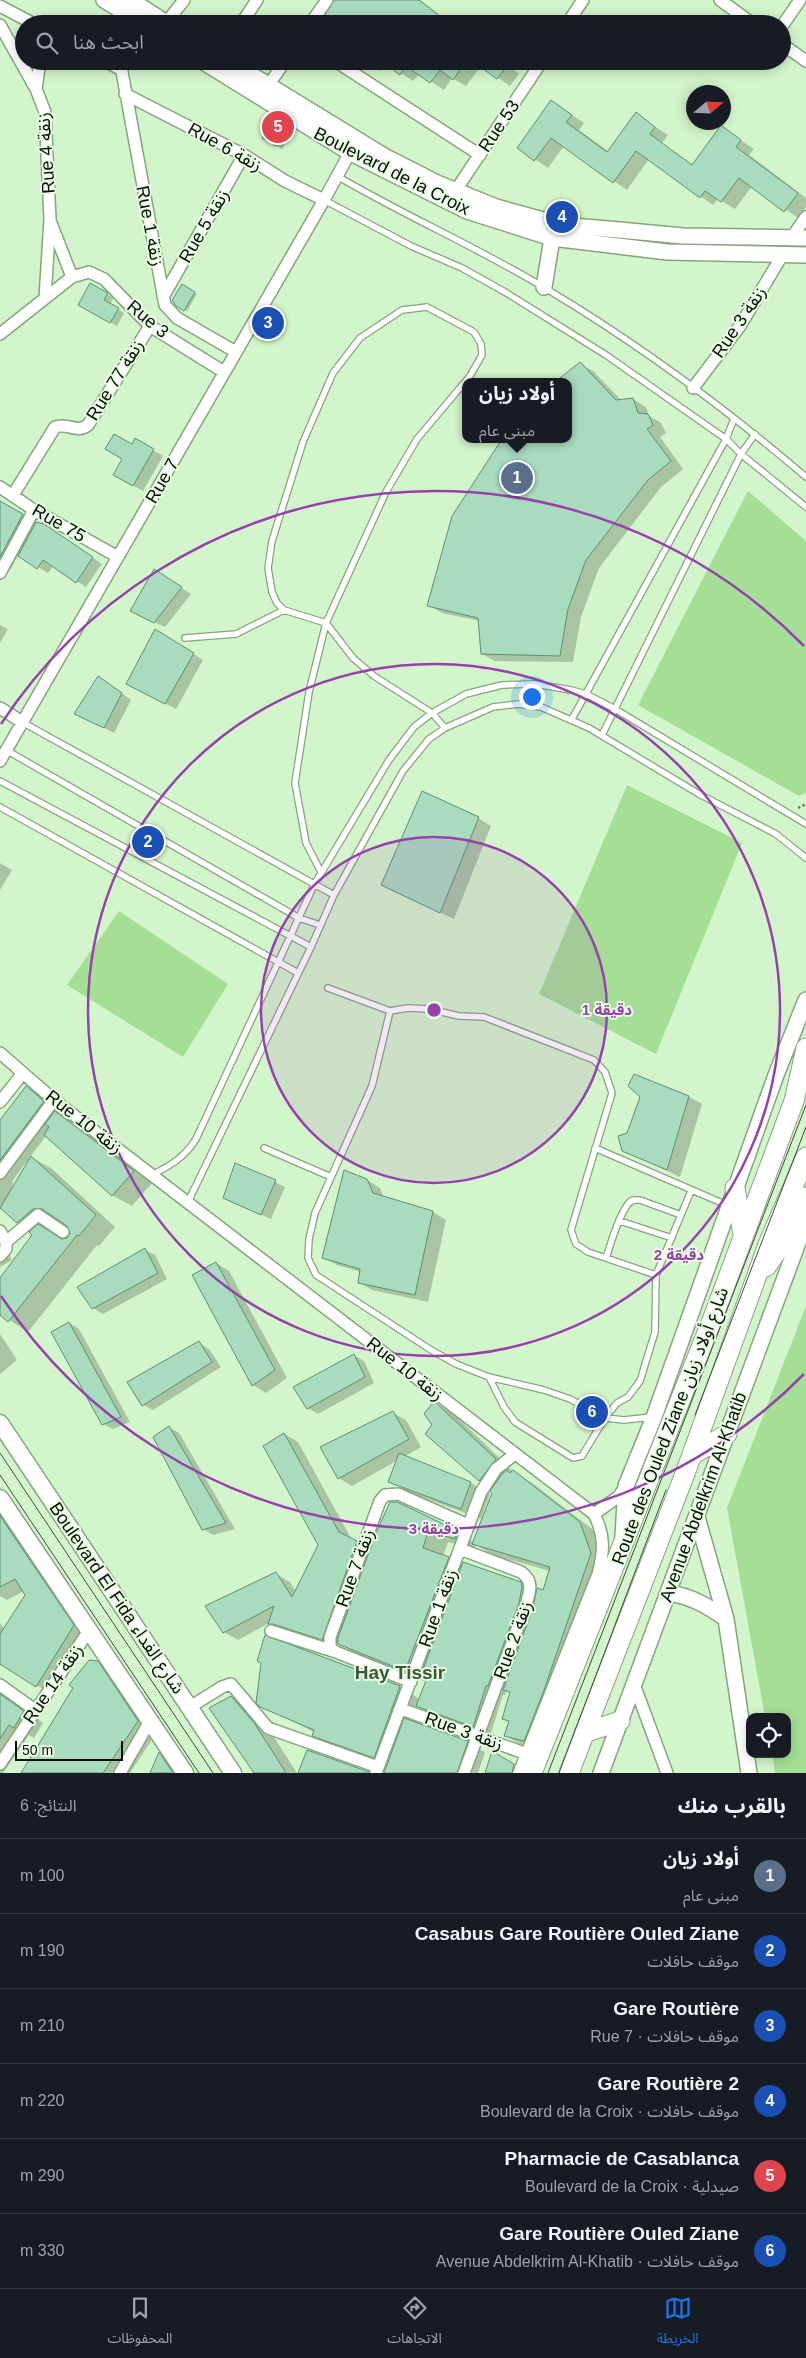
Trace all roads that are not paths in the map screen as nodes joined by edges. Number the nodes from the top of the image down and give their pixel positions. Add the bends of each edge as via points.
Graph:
1 (104, 0) edge
2 (184, 0) edge
3 (257, 0) edge
4 (327, 0) edge
5 (583, 0) edge
6 (800, 0) edge
7 (722, 1) edge
8 (0, 6) edge
9 (123, 8) edge
10 (17, 15) edge
11 (144, 15) edge
12 (173, 15) edge
13 (247, 15) edge
14 (316, 15) edge
15 (573, 15) edge
16 (741, 15) edge
17 (790, 15) edge
18 (0, 25) edge
19 (791, 50) edge
20 (15, 52) edge
21 (806, 61) edge
22 (25, 70) edge
23 (39, 70) edge
24 (121, 70) edge
25 (218, 70) edge
26 (243, 70) edge
27 (279, 70) edge
28 (349, 70) edge
29 (536, 70) edge
30 (268, 86) junction
31 (36, 89) junction
32 (125, 94) junction
33 (353, 147) junction
34 (244, 155) junction
35 (480, 155) junction
36 (337, 176) junction
37 (456, 190) junction
38 (324, 200) junction
39 (806, 217) edge
40 (50, 219) junction
41 (552, 238) junction
42 (799, 238) edge
43 (783, 254) junction
44 (806, 255) edge
45 (72, 277) junction
46 (544, 287) junction
47 (163, 297) junction
48 (44, 298) junction
49 (150, 326) junction
50 (0, 334) edge
51 (236, 352) junction
52 (224, 372) junction
53 (468, 378) edge
54 (462, 385) edge
55 (693, 388) junction
56 (734, 419) junction
57 (756, 434) junction
58 (726, 439) junction
59 (741, 454) junction
60 (806, 477) edge
61 (0, 487) edge
62 (12, 495) junction
63 (806, 507) edge
64 (34, 510) junction
65 (118, 557) junction
66 (0, 573) edge
67 (284, 610) junction
68 (326, 623) junction
69 (185, 638) dead end
70 (586, 694) junction
71 (0, 708) edge
72 (615, 709) junction
73 (432, 713) junction
74 (572, 719) junction
75 (22, 722) junction
76 (445, 728) junction
77 (602, 736) junction
78 (3, 756) edge
79 (0, 781) edge
80 (0, 807) edge
81 (806, 824) edge
82 (806, 858) edge
83 (321, 872) junction
84 (314, 885) junction
85 (334, 895) junction
86 (299, 918) junction
87 (320, 925) junction
88 (291, 937) junction
89 (311, 947) junction
90 (279, 963) junction
91 (298, 973) junction
92 (328, 988) dead end
93 (806, 1000) edge
94 (390, 1010) junction
95 (806, 1048) edge
96 (0, 1053) edge
97 (23, 1073) junction
98 (54, 1100) junction
99 (0, 1102) edge
100 (264, 1148) dead end
101 (595, 1148) junction
102 (806, 1157) edge
103 (0, 1173) edge
104 (152, 1174) junction
105 (331, 1178) junction
106 (735, 1188) junction
107 (691, 1190) junction
108 (806, 1197) edge
109 (188, 1202) junction
110 (729, 1206) junction
111 (681, 1215) junction
112 (620, 1221) junction
113 (806, 1221) edge
114 (0, 1231) edge
115 (63, 1232) dead end
116 (743, 1236) junction
117 (672, 1238) junction
118 (6, 1242) junction
119 (0, 1256) edge
120 (606, 1258) junction
121 (656, 1275) junction
122 (754, 1282) junction
123 (489, 1377) junction
124 (654, 1417) junction
125 (604, 1418) junction
126 (0, 1423) edge
127 (727, 1434) junction
128 (515, 1454) junction
129 (692, 1455) junction
130 (626, 1486) junction
131 (0, 1498) edge
132 (594, 1514) junction
133 (697, 1517) junction
134 (468, 1525) junction
135 (460, 1548) junction
136 (622, 1548) junction
137 (668, 1593) junction
138 (726, 1619) junction
139 (90, 1629) junction
140 (271, 1631) dead end
141 (336, 1652) junction
142 (411, 1682) junction
143 (634, 1684) junction
144 (0, 1685) edge
145 (190, 1707) junction
146 (401, 1708) junction
147 (35, 1710) junction
148 (150, 1721) junction
149 (620, 1721) junction
150 (584, 1732) junction
151 (478, 1736) junction
152 (527, 1754) junction
153 (0, 1764) edge
154 (377, 1770) edge
155 (121, 1772) edge
156 (185, 1773) edge
157 (233, 1773) edge
158 (464, 1773) edge
159 (519, 1773) edge
160 (532, 1773) edge
161 (569, 1773) edge
162 (601, 1773) edge
163 (667, 1773) edge
164 (749, 1773) edge

1 - 9 street
2 - 12 street
3 - 13 street
4 - 14 street
5 - 15 street
6 - 17 street
7 - 16 street
8 - 10 street
9 - 11 street
18 - 20 street, Rue 4 زنقة
19 - 21 street
22 - 31 street, Rue 4 زنقة
23 - 31 street, Rue 4 زنقة
24 - 32 street, Rue 1 زنقة
25 - 33 street, Boulevard de la Croix
26 - 30 street, Boulevard de la Croix
27 - 30 street
28 - 35 street
29 - 35 street, Rue 53
30 - 33 street, Boulevard de la Croix
31 - 40 street, Rue 4 زنقة via 46,120
32 - 34 street, Rue 6 زنقة
32 - 47 street, Rue 1 زنقة
33 - 36 street, Rue 7
33 - 37 street, Boulevard de la Croix
33 - 41 street, Boulevard de la Croix via 467,211
34 - 38 street, Rue 6 زنقة via 285,181
34 - 47 street, Rue 5 زنقة
35 - 37 street, Rue 53
36 - 38 street, Rue 7
36 - 46 lane
37 - 42 street, Boulevard de la Croix via 496,207 561,225 683,236
38 - 51 street, Rue 7
38 - 58 lane via 505,292 606,355
39 - 42 street
40 - 45 street, Rue 4 زنقة
40 - 48 street, Rue 4 زنقة
41 - 43 street, Boulevard de la Croix via 667,252
41 - 46 street
43 - 44 street, Boulevard de la Croix
43 - 55 street, Rue 3 زنقة via 740,326
45 - 48 street
45 - 49 street, Rue 3 via 89,272 104,279
46 - 55 lane via 624,338
47 - 51 street, Rue 1 زنقة via 177,318
48 - 50 street
49 - 52 street, Rue 3
49 - 62 street, Rue 77 زنقة via 88,425 78,430 60,425 55,427
51 - 52 street, Rue 7
52 - 65 street, Rue 7
53 - 67 lane via 482,355 474,332 427,307 402,310 360,338 333,373 303,442 272,541 268,568 272,592
54 - 68 lane via 416,439 386,492
55 - 56 lane
56 - 57 lane
56 - 58 lane
57 - 59 lane
57 - 60 lane
58 - 59 lane
58 - 70 lane
59 - 63 lane
59 - 72 lane
61 - 62 street, Rue 75
62 - 64 street, Rue 75
64 - 65 street, Rue 75
64 - 66 street
65 - 75 street, Rue 7
67 - 68 lane
67 - 69 lane via 236,634
68 - 73 lane via 353,658 374,676
68 - 83 lane via 309,692 295,783 306,843
70 - 72 lane
70 - 73 lane via 535,684 502,685 466,694
70 - 74 lane
71 - 75 street
72 - 77 lane
72 - 81 lane
73 - 76 lane
73 - 83 lane via 414,727 388,760
74 - 76 lane via 541,707 518,704 493,707
74 - 77 lane
75 - 78 street, Rue 7
75 - 84 lane
76 - 85 lane via 429,739 403,771
77 - 82 lane via 699,794 776,834
78 - 86 lane
79 - 88 lane
80 - 90 lane
83 - 84 lane
84 - 85 lane
84 - 86 lane
85 - 87 lane
86 - 87 lane
86 - 88 lane
87 - 89 lane
88 - 89 lane
88 - 90 lane
89 - 91 lane
90 - 91 lane
90 - 104 lane via 187,1154 175,1164
91 - 109 lane
92 - 94 lane
93 - 106 street
94 - 101 lane via 428,1009 459,1016 484,1017 594,1060 605,1072 612,1093
94 - 105 lane via 372,1086
95 - 116 highway, Route des Ouled Ziane شارع أولاد زيان via 794,1101
96 - 97 street, Rue 10 زنقة
97 - 98 street, Rue 10 زنقة
97 - 99 street
98 - 103 street
98 - 104 street, Rue 10 زنقة
100 - 105 lane
101 - 107 lane
101 - 120 lane via 572,1230 576,1244
102 - 122 highway, Route des Ouled Ziane شارع أولاد زيان
104 - 109 street, Rue 10 زنقة
105 - 123 lane via 315,1213 309,1239 308,1258 316,1275 431,1350
106 - 110 street
106 - 116 highway
107 - 110 lane
107 - 111 lane
108 - 122 highway via 792,1230
109 - 128 street, Rue 10 زنقة
110 - 124 street
111 - 112 lane via 633,1200 628,1203
111 - 117 lane
112 - 117 lane
112 - 120 lane
113 - 127 street, Avenue Abdelkrim Al-Khatib
114 - 118 street
115 - 118 street via 38,1215
116 - 136 highway, Route des Ouled Ziane شارع أولاد زيان
117 - 121 lane
118 - 119 street via 6,1249
120 - 121 lane
121 - 125 lane via 655,1332 640,1381 628,1397 617,1403
122 - 129 highway, Route des Ouled Ziane شارع أولاد زيان
123 - 125 lane via 570,1399
123 - 125 lane via 515,1422 574,1458 582,1456
124 - 125 lane
124 - 130 street
126 - 145 main road, Boulevard El Fida شارع الفداء
127 - 129 highway
127 - 133 street, Avenue Abdelkrim Al-Khatib
128 - 132 street, Rue 10 زنقة
128 - 134 street, Rue 1 زنقة via 487,1481
129 - 150 highway, Route des Ouled Ziane شارع أولاد زيان
130 - 132 street via 618,1497
130 - 136 street
131 - 139 main road
132 - 152 street via 604,1550 598,1574
133 - 137 street, Avenue Abdelkrim Al-Khatib
133 - 138 street
134 - 135 street, Rue 1 زنقة
134 - 141 street, Rue 7 زنقة via 398,1494 385,1495 330,1637 330,1648
135 - 142 street, Rue 1 زنقة
135 - 151 street, Rue 2 زنقة via 520,1572 528,1576 530,1583 526,1605
136 - 160 highway, Route des Ouled Ziane شارع أولاد زيان
137 - 138 street via 706,1604
137 - 143 street, Avenue Abdelkrim Al-Khatib
138 - 164 street
139 - 147 street, Rue 14 زنقة
139 - 148 main road
140 - 141 street
141 - 142 street
142 - 146 street, Rue 1 زنقة
143 - 149 street, Avenue Abdelkrim Al-Khatib
143 - 163 street
144 - 147 street
145 - 154 street via 222,1686 231,1684 268,1728
145 - 157 main road, Boulevard El Fida شارع الفداء
146 - 151 street, Rue 3 زنقة
146 - 154 street, Rue 1 زنقة
147 - 153 street, Rue 14 زنقة
148 - 155 street
148 - 156 main road
149 - 150 highway
149 - 162 street, Avenue Abdelkrim Al-Khatib
150 - 161 highway, Route des Ouled Ziane شارع أولاد زيان
151 - 152 street, Rue 3 زنقة
151 - 158 street, Rue 2 زنقة
152 - 159 street

